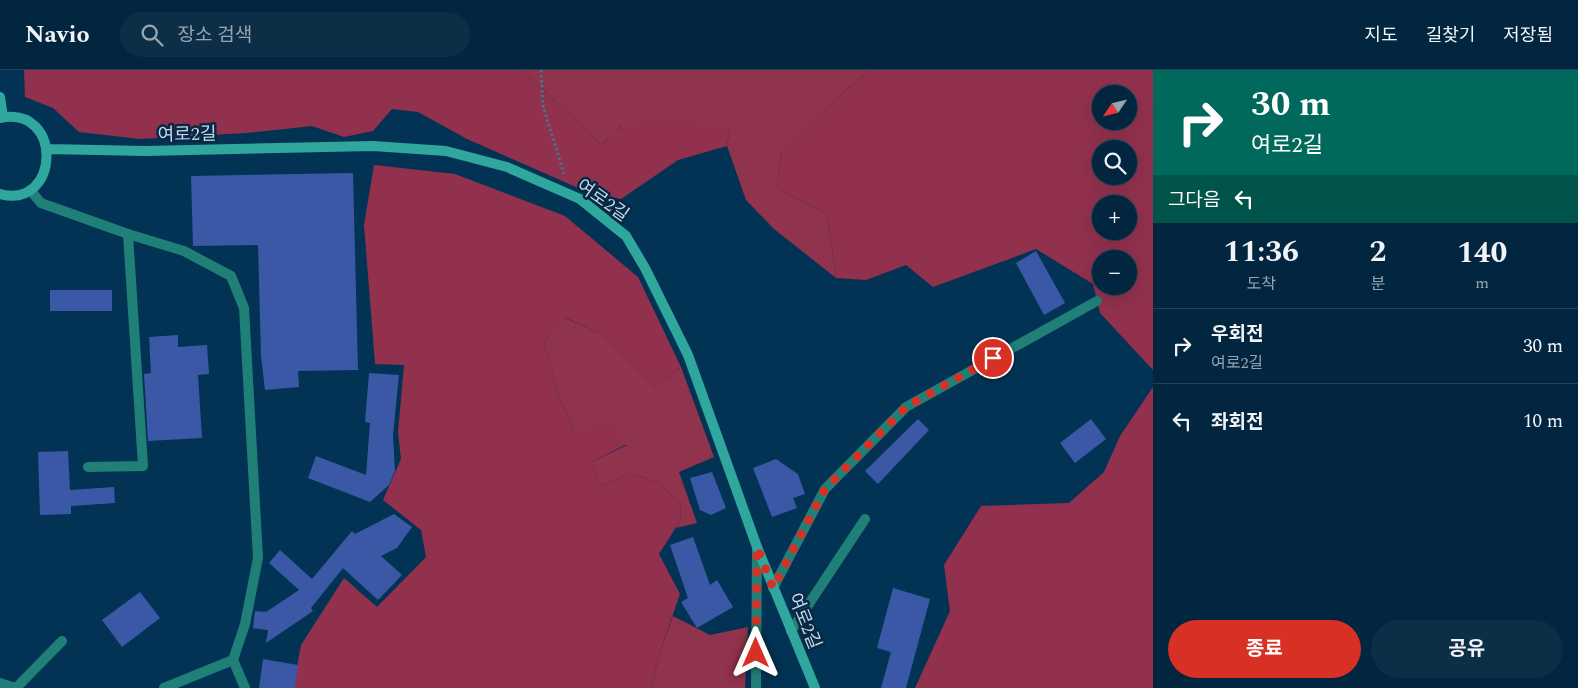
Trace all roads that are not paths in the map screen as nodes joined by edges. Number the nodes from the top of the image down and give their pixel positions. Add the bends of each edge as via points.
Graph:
1 (0, 97) edge
2 (2, 118) edge
3 (47, 149) junction
4 (30, 190) junction
5 (0, 194) edge
6 (128, 234) junction
7 (1097, 301) dead end
8 (88, 467) dead end
9 (865, 519) dead end
10 (757, 547) junction
11 (773, 588) junction
12 (791, 631) junction
13 (62, 641) dead end
14 (233, 660) junction
15 (0, 683) edge
16 (15, 688) edge
17 (164, 688) edge
18 (245, 688) edge
19 (756, 688) edge
20 (815, 688) edge

1 - 2 street
2 - 3 street via 15,117 27,121 43,138
3 - 4 street via 45,172
3 - 10 street, 여로2길 via 146,151 373,146 446,151 507,167 580,199 626,236 645,268 688,356
4 - 5 street via 18,195
4 - 6 street via 41,203
6 - 8 street via 143,466
6 - 14 street via 184,251 231,276 244,308 258,558 245,624
7 - 11 street via 906,407 825,489
9 - 12 street
10 - 11 street, 여로2길
10 - 19 street
11 - 12 street, 여로2길
12 - 20 street, 여로2길
13 - 16 street
14 - 17 street
14 - 18 street
15 - 16 street

